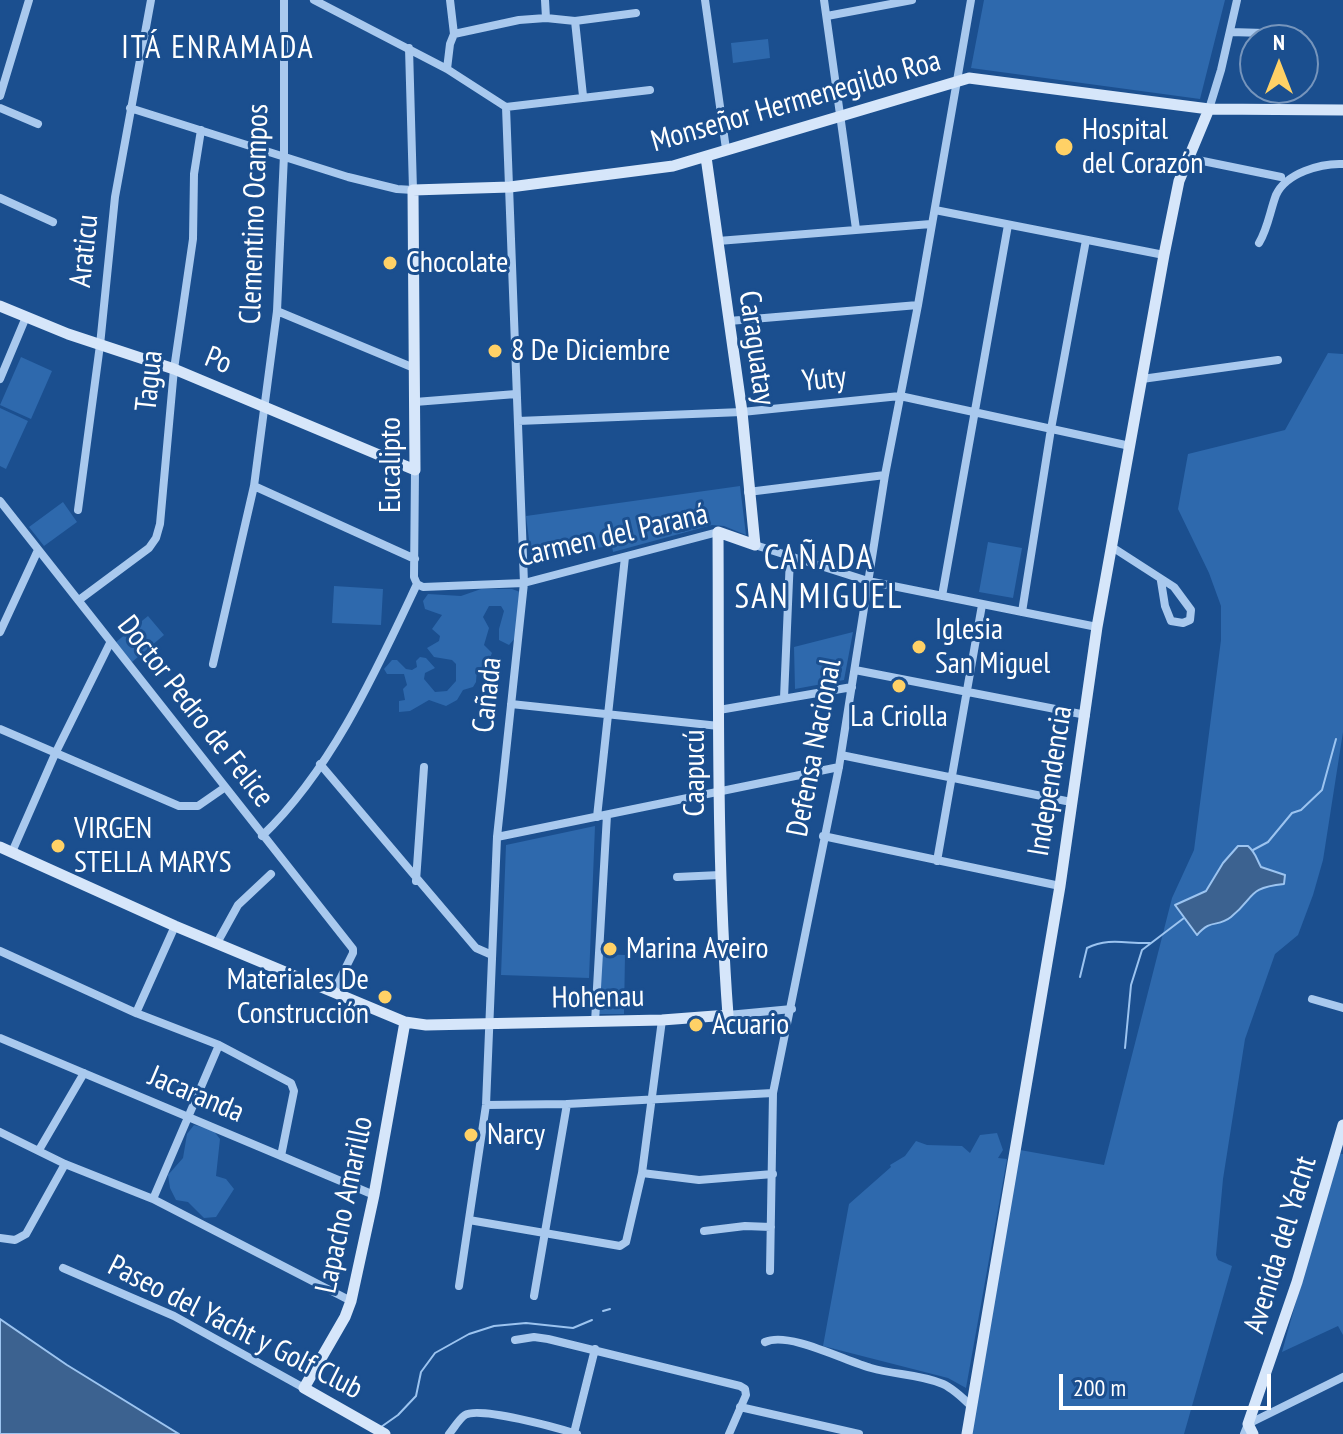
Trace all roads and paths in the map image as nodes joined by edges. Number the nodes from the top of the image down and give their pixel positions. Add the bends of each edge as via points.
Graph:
1 (29, 0) edge
2 (151, 0) edge
3 (284, 0) edge
4 (314, 0) edge
5 (450, 0) edge
6 (545, 0) edge
7 (705, 0) edge
8 (824, 0) edge
9 (912, 0) edge
10 (971, 0) edge
11 (1237, 0) edge
12 (334, 5) edge
13 (636, 13) dead end
14 (827, 16) junction
15 (546, 18) junction
16 (575, 21) junction
17 (1230, 32) junction
18 (1239, 32) edge
19 (454, 34) junction
20 (409, 48) junction
21 (447, 69) junction
22 (959, 80) junction
23 (650, 90) dead end
24 (0, 96) edge
25 (583, 96) junction
26 (506, 107) junction
27 (0, 108) edge
28 (130, 108) junction
29 (1209, 109) junction
30 (1343, 110) edge
31 (840, 114) junction
32 (38, 124) dead end
33 (201, 130) junction
34 (726, 149) junction
35 (284, 155) junction
36 (706, 157) junction
37 (1188, 158) junction
38 (1343, 164) edge
39 (1281, 177) dead end
40 (510, 187) junction
41 (413, 190) junction
42 (0, 198) edge
43 (935, 210) junction
44 (53, 222) dead end
45 (931, 224) junction
46 (1008, 225) junction
47 (856, 229) junction
48 (1086, 240) junction
49 (718, 241) junction
50 (1259, 243) dead end
51 (1164, 255) junction
52 (918, 305) junction
53 (0, 306) edge
54 (277, 311) junction
55 (26, 317) junction
56 (729, 321) junction
57 (100, 345) junction
58 (1278, 360) dead end
59 (414, 368) junction
60 (174, 369) junction
61 (0, 379) edge
62 (1142, 379) junction
63 (516, 394) junction
64 (900, 396) junction
65 (415, 402) junction
66 (266, 406) junction
67 (742, 412) junction
68 (976, 412) junction
69 (518, 421) junction
70 (1051, 429) junction
71 (1130, 446) junction
72 (415, 470) junction
73 (885, 475) junction
74 (254, 486) junction
75 (748, 492) junction
76 (0, 501) edge
77 (78, 510) dead end
78 (718, 532) junction
79 (755, 545) junction
80 (1112, 547) junction
81 (38, 550) junction
82 (625, 557) junction
83 (790, 557) junction
84 (415, 559) junction
85 (868, 581) junction
86 (1161, 581) junction
87 (524, 583) junction
88 (417, 584) junction
89 (942, 596) junction
90 (79, 600) junction
91 (982, 605) junction
92 (1022, 612) junction
93 (1097, 627) junction
94 (0, 632) edge
95 (110, 643) junction
96 (213, 664) dead end
97 (855, 670) junction
98 (852, 687) junction
99 (968, 692) junction
100 (784, 698) junction
101 (511, 704) junction
102 (719, 710) junction
103 (608, 715) junction
104 (1086, 715) junction
105 (719, 726) junction
106 (0, 729) edge
107 (55, 754) junction
108 (841, 755) junction
109 (320, 764) junction
110 (424, 767) dead end
111 (839, 767) junction
112 (952, 779) junction
113 (224, 788) junction
114 (718, 792) junction
115 (1071, 802) junction
116 (602, 816) junction
117 (262, 836) junction
118 (823, 836) junction
119 (497, 837) junction
120 (6, 850) edge
121 (937, 861) junction
122 (271, 874) dead end
123 (720, 875) junction
124 (677, 877) dead end
125 (416, 881) junction
126 (1060, 886) junction
127 (175, 926) junction
128 (217, 943) junction
129 (0, 951) edge
130 (492, 955) junction
131 (333, 993) junction
132 (1312, 999) dead end
133 (1343, 1008) edge
134 (792, 1009) junction
135 (136, 1013) junction
136 (728, 1015) junction
137 (662, 1020) junction
138 (405, 1022) junction
139 (595, 1022) junction
140 (490, 1024) junction
141 (0, 1038) edge
142 (219, 1045) junction
143 (84, 1073) junction
144 (773, 1093) junction
145 (653, 1101) junction
146 (567, 1104) junction
147 (486, 1105) junction
148 (187, 1118) junction
149 (1343, 1125) edge
150 (0, 1132) edge
151 (39, 1150) junction
152 (281, 1156) junction
153 (65, 1164) junction
154 (642, 1173) junction
155 (773, 1174) junction
156 (374, 1195) junction
157 (153, 1199) junction
158 (469, 1220) junction
159 (771, 1227) junction
160 (704, 1231) dead end
161 (546, 1232) junction
162 (0, 1238) edge
163 (63, 1268) dead end
164 (770, 1271) dead end
165 (459, 1286) dead end
166 (534, 1296) dead end
167 (351, 1301) junction
168 (515, 1340) dead end
169 (765, 1342) dead end
170 (595, 1349) junction
171 (1343, 1377) edge
172 (304, 1388) junction
173 (740, 1407) junction
174 (972, 1407) junction
175 (380, 1431) edge
176 (1248, 1431) edge
177 (449, 1434) edge
178 (575, 1434) edge
179 (729, 1434) edge
180 (859, 1434) edge
181 (967, 1434) edge

1 - 24 street
2 - 28 street, Araticu
3 - 35 street, Clementino Ocampos
4 - 12 street
5 - 19 street
6 - 15 street
7 - 34 street
8 - 14 street
9 - 14 street
10 - 22 street, Defensa Nacional
11 - 17 street, Independencia
12 - 20 street
13 - 16 street
14 - 31 street
15 - 16 street
15 - 19 street
16 - 25 street
17 - 18 street
17 - 29 street, Independencia
19 - 21 street
20 - 21 street
20 - 41 street, Eucalipto
21 - 26 street
22 - 29 street, Monseñor Hermenegildo Roa via 987,79
22 - 31 street, Monseñor Hermenegildo Roa
22 - 43 street, Defensa Nacional
23 - 25 street
25 - 26 street
26 - 40 street, Cañada
27 - 32 street
28 - 33 street, Monseñor Hermenegildo Roa
28 - 57 street, Araticu
29 - 30 street, Monseñor Hermenegildo Roa
29 - 37 street, Independencia
31 - 34 street, Monseñor Hermenegildo Roa
31 - 47 street
33 - 35 street, Monseñor Hermenegildo Roa
33 - 60 street, Tagua via 193,239
34 - 36 street, Monseñor Hermenegildo Roa
35 - 41 street, Monseñor Hermenegildo Roa via 359,180
35 - 54 street, Clementino Ocampos
36 - 40 street, Monseñor Hermenegildo Roa
36 - 49 street, Caraguatay
37 - 39 street
37 - 51 street, Independencia
38 - 50 street via 1312,168 1280,188
40 - 41 street, Monseñor Hermenegildo Roa
40 - 63 street, Cañada
41 - 59 street, Eucalipto
42 - 44 street
43 - 45 street, Defensa Nacional
43 - 46 street
45 - 47 street
45 - 52 street, Defensa Nacional
46 - 48 street
46 - 68 street
47 - 49 street
48 - 51 street
48 - 70 street
49 - 56 street, Caraguatay
51 - 62 street, Independencia
52 - 56 street
52 - 64 street, Defensa Nacional
53 - 55 street, Po
54 - 59 street
54 - 66 street, Clementino Ocampos
55 - 57 street, Po
55 - 61 street
56 - 67 street, Caraguatay
57 - 60 street, Po
57 - 77 street, Araticu
58 - 62 street
59 - 65 street, Eucalipto
60 - 66 street, Po
60 - 90 street, Tagua via 156,538
62 - 71 street, Independencia
63 - 65 street
63 - 69 street, Cañada
64 - 67 street, Yuty
64 - 68 street, Yuty
64 - 73 street, Defensa Nacional
65 - 72 street, Eucalipto
66 - 72 street, Po
66 - 74 street, Clementino Ocampos
67 - 69 street, Yuty
67 - 75 street, Caraguatay
68 - 70 street, Yuty
68 - 89 street
69 - 87 street, Cañada
70 - 71 street, Yuty
70 - 92 street
71 - 80 street, Independencia
72 - 84 street, Eucalipto
73 - 75 street
73 - 85 street, Defensa Nacional
74 - 84 street
74 - 96 street, Clementino Ocampos
75 - 79 street, Caraguatay
76 - 81 street, Doctor Pedro de Felice
78 - 79 street, Carmen del Paraná
78 - 82 street, Carmen del Paraná
78 - 102 street, Caapucú
79 - 83 street, Carmen del Paraná
80 - 86 street
80 - 93 street, Independencia
81 - 90 street, Doctor Pedro de Felice
81 - 94 street
82 - 87 street, Carmen del Paraná
82 - 103 street
83 - 85 street, Carmen del Paraná
83 - 100 street
84 - 88 street, Eucalipto
85 - 89 street, Carmen del Paraná
85 - 97 street, Defensa Nacional
86 - 86 street via 1185,599 1190,620 1171,621
87 - 88 street, Carmen del Paraná
87 - 101 street, Cañada
88 - 109 street via 363,693
89 - 91 street, Carmen del Paraná
90 - 95 street, Doctor Pedro de Felice
91 - 92 street, Carmen del Paraná
91 - 99 street
92 - 93 street, Carmen del Paraná
93 - 104 street, Independencia
95 - 107 street
95 - 113 street, Doctor Pedro de Felice
97 - 98 street, Defensa Nacional
97 - 99 street
98 - 100 street
98 - 108 street, Defensa Nacional
99 - 104 street
99 - 112 street
100 - 102 street
101 - 103 street
101 - 119 street, Cañada
102 - 105 street, Caapucú
103 - 105 street
103 - 116 street
104 - 115 street, Independencia
105 - 114 street, Caapucú
106 - 107 street
107 - 113 street via 179,806 198,806
107 - 120 street
108 - 111 street, Defensa Nacional
108 - 112 street
109 - 117 street via 291,808
109 - 125 street
110 - 125 street
111 - 114 street
111 - 118 street, Defensa Nacional
112 - 115 street
112 - 121 street
113 - 117 street, Doctor Pedro de Felice
114 - 116 street
114 - 123 street, Caapucú
115 - 126 street, Independencia
116 - 119 street
116 - 139 street
117 - 131 street, Doctor Pedro de Felice via 353,951
118 - 121 street
118 - 134 street, Defensa Nacional
119 - 130 street, Cañada
120 - 127 street, Hohenau
121 - 126 street
122 - 128 street via 238,905
123 - 124 street
123 - 136 street, Caapucú
125 - 130 street via 476,948
126 - 174 street, Independencia
127 - 128 street, Hohenau
127 - 135 street
128 - 131 street, Hohenau
129 - 135 street
130 - 140 street, Cañada
131 - 138 street, Hohenau
132 - 133 street
134 - 136 street, Hohenau
134 - 144 street, Defensa Nacional
135 - 142 street
136 - 137 street, Hohenau
137 - 139 street, Hohenau
137 - 145 street
138 - 140 street, Hohenau
138 - 156 street, Lapacho Amarillo
139 - 140 street, Hohenau
140 - 147 street, Cañada
141 - 143 street, Jacaranda
142 - 148 street
142 - 152 street via 291,1083 294,1091
143 - 148 street, Jacaranda
143 - 151 street
144 - 145 street
144 - 155 street, Defensa Nacional
145 - 146 street
145 - 154 street
146 - 147 street
146 - 161 street
147 - 158 street, Cañada
148 - 152 street, Jacaranda
148 - 157 street
149 - 176 street, Avenida del Yacht
150 - 151 street
151 - 153 street
152 - 156 street, Jacaranda
153 - 157 street
153 - 162 street via 29,1230 15,1240
154 - 155 street via 699,1180
154 - 161 street via 628,1240 620,1246
155 - 159 street, Defensa Nacional
156 - 167 street, Lapacho Amarillo
157 - 167 street
158 - 161 street
158 - 165 street, Cañada
159 - 160 street
159 - 164 street, Defensa Nacional
161 - 166 street
163 - 172 street, Paseo del Yacht y Golf Club via 174,1316
167 - 172 street, Lapacho Amarillo
168 - 170 street via 534,1337
169 - 174 street via 795,1342 872,1369 930,1379
170 - 173 street via 740,1386 746,1395
170 - 178 street
171 - 176 street
172 - 175 street, Paseo del Yacht y Golf Club
173 - 179 street
173 - 180 street
174 - 181 street, Independencia
177 - 178 street via 464,1415 477,1412

